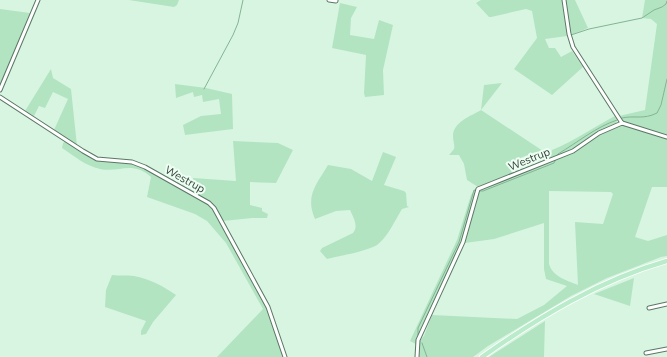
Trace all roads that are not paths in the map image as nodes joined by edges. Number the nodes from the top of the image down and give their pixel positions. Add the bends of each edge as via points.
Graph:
1 (38, 0) edge
2 (329, 0) edge
3 (336, 0) edge
4 (564, 0) edge
5 (0, 90) edge
6 (0, 97) edge
7 (622, 122) junction
8 (667, 137) edge
9 (667, 261) edge
10 (667, 304) edge
11 (649, 308) dead end
12 (667, 349) edge
13 (646, 353) dead end
14 (285, 357) edge
15 (417, 357) edge
16 (482, 357) edge

1 - 5 street
2 - 3 street
4 - 7 street via 572,47
6 - 14 street, Westrup via 83,152 97,159 132,162 145,167 209,203 268,307
7 - 8 street
7 - 15 street, Westrup via 599,133 573,151 478,189 463,242 418,340
9 - 16 main road via 630,273 583,295 527,327
10 - 11 street
12 - 13 street

